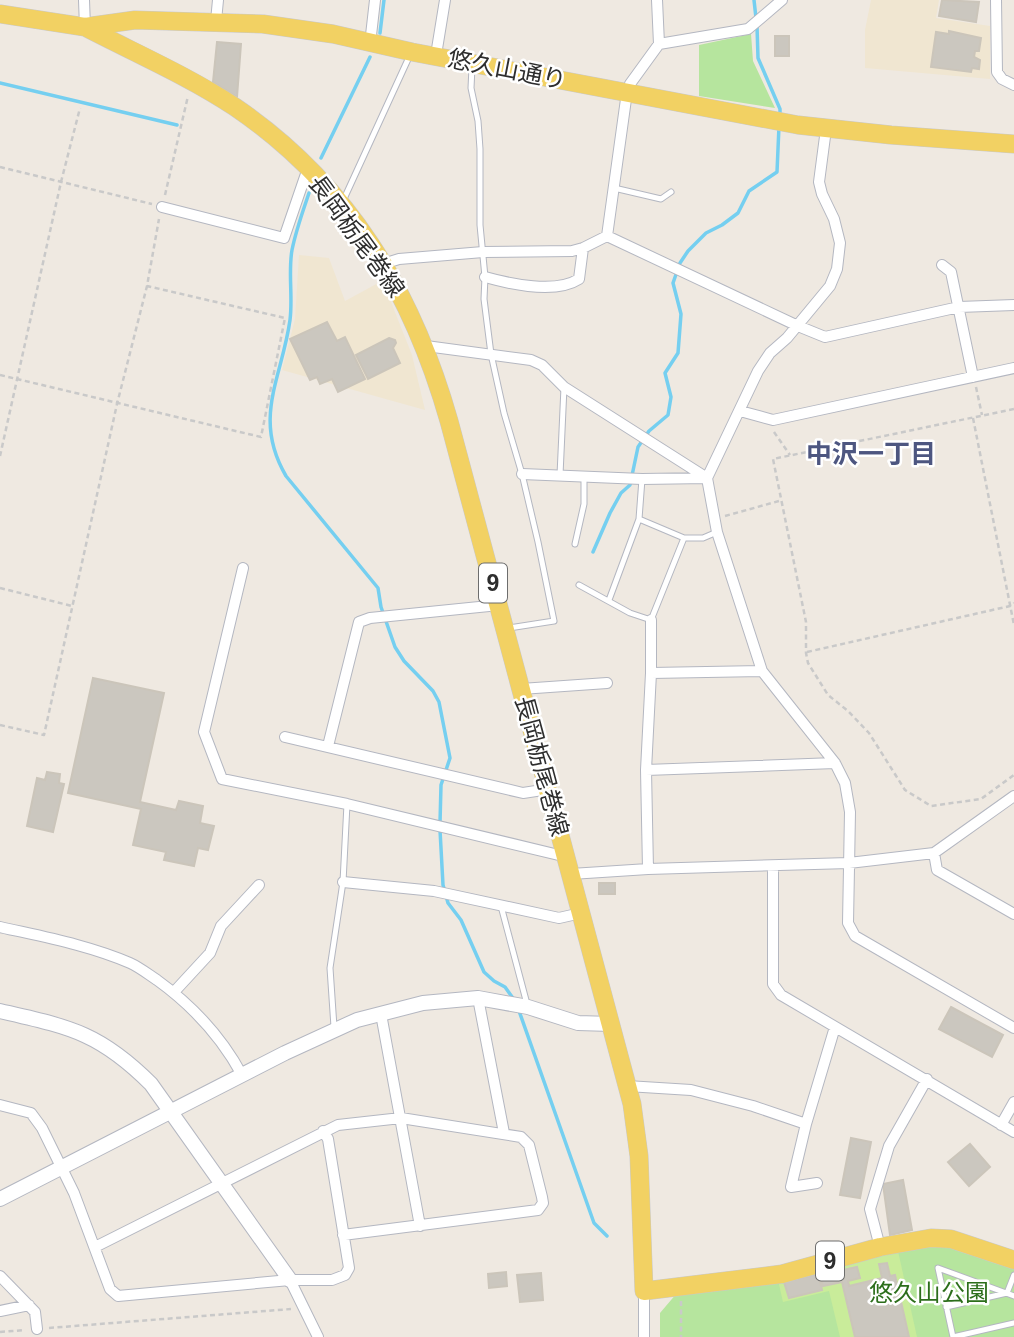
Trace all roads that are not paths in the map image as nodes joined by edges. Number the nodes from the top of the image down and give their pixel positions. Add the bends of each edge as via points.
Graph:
1 (84, 0) edge
2 (218, 0) edge
3 (375, 0) edge
4 (445, 0) edge
5 (657, 0) edge
6 (782, 0) edge
7 (996, 0) edge
8 (0, 13) edge
9 (216, 21) junction
10 (85, 27) junction
11 (370, 44) junction
12 (659, 44) junction
13 (412, 52) junction
14 (436, 55) junction
15 (472, 63) junction
16 (1014, 85) edge
17 (627, 92) junction
18 (826, 129) junction
19 (1014, 144) edge
20 (308, 168) junction
21 (614, 187) junction
22 (671, 192) dead end
23 (341, 205) junction
24 (162, 207) road end
25 (607, 236) junction
26 (583, 248) junction
27 (483, 252) junction
28 (383, 264) junction
29 (943, 265) dead end
30 (485, 277) junction
31 (1014, 305) edge
32 (959, 307) junction
33 (798, 326) junction
34 (426, 346) junction
35 (491, 354) junction
36 (1014, 368) edge
37 (973, 377) junction
38 (564, 387) junction
39 (740, 411) junction
40 (522, 474) junction
41 (560, 475) junction
42 (584, 476) junction
43 (707, 478) junction
44 (642, 479) junction
45 (639, 519) junction
46 (717, 532) junction
47 (684, 538) junction
48 (575, 544) dead end
49 (243, 568) dead end
50 (579, 585) dead end
51 (610, 600) junction
52 (499, 605) junction
53 (651, 620) junction
54 (505, 629) junction
55 (762, 671) junction
56 (651, 673) junction
57 (607, 683) dead end
58 (521, 689) junction
59 (285, 737) dead end
60 (328, 746) junction
61 (835, 763) junction
62 (646, 770) junction
63 (549, 789) junction
64 (1013, 799) edge
65 (347, 804) junction
66 (934, 852) junction
67 (849, 863) junction
68 (569, 866) junction
69 (773, 866) junction
70 (648, 869) junction
71 (343, 882) junction
72 (260, 885) dead end
73 (501, 906) junction
74 (582, 913) junction
75 (1014, 914) edge
76 (0, 927) edge
77 (174, 992) junction
78 (478, 998) junction
79 (528, 1007) junction
80 (0, 1011) edge
81 (381, 1014) junction
82 (611, 1024) junction
83 (835, 1027) junction
84 (1014, 1028) edge
85 (334, 1029) junction
86 (242, 1075) junction
87 (927, 1079) junction
88 (627, 1086) junction
89 (1014, 1102) edge
90 (0, 1105) edge
91 (170, 1112) junction
92 (401, 1118) junction
93 (806, 1124) junction
94 (1001, 1125) junction
95 (323, 1131) junction
96 (1014, 1132) edge
97 (504, 1133) junction
98 (63, 1167) junction
99 (221, 1182) junction
100 (817, 1183) dead end
101 (0, 1199) edge
102 (420, 1226) junction
103 (343, 1236) junction
104 (95, 1247) junction
105 (880, 1248) junction
106 (1014, 1260) edge
107 (1014, 1275) edge
108 (0, 1276) edge
109 (290, 1280) junction
110 (644, 1291) junction
111 (1011, 1294) edge
112 (29, 1305) junction
113 (946, 1307) junction
114 (0, 1311) edge
115 (1014, 1323) edge
116 (37, 1329) road end
117 (318, 1337) edge
118 (644, 1337) edge
119 (953, 1337) edge

1 - 10 street
2 - 9 street
3 - 11 street
4 - 14 street
5 - 12 street
6 - 12 street via 748,29
7 - 16 street via 997,72
8 - 10 main road, 悠久山通り / 9
9 - 10 main road, 悠久山通り / 9 via 135,20
9 - 11 main road, 悠久山通り / 9 via 333,34
10 - 20 main road, 長岡栃尾巻線 / 9 via 194,82 261,126
11 - 13 main road, 悠久山通り / 9
12 - 17 street
13 - 14 main road, 悠久山通り / 9
13 - 23 lane
14 - 15 main road, 悠久山通り / 9
15 - 17 main road, 悠久山通り / 9
15 - 27 lane
17 - 18 main road, 悠久山通り / 9
17 - 21 street
18 - 19 main road, 悠久山通り / 9
18 - 33 street via 819,182 840,243 837,269 830,286
20 - 23 main road, 長岡栃尾巻線 / 9
20 - 24 street via 284,238
21 - 22 lane via 661,199
21 - 25 street
23 - 28 main road, 長岡栃尾巻線 / 9
25 - 26 street
25 - 33 street
26 - 27 street
26 - 30 street via 579,279 569,285 515,286
27 - 28 street via 398,258
27 - 30 lane
28 - 34 main road, 長岡栃尾巻線 / 9
29 - 32 street via 951,272
30 - 35 lane
31 - 32 street
32 - 33 street via 825,337
32 - 37 street
33 - 39 street via 758,371
34 - 35 street
34 - 52 main road, 長岡栃尾巻線 / 9
35 - 38 street via 531,360
35 - 40 lane
36 - 37 street
37 - 39 street via 773,420
38 - 41 lane
38 - 43 street
39 - 43 street
40 - 41 street
40 - 54 lane via 554,621
41 - 42 street
42 - 44 street
42 - 48 lane via 584,504
43 - 44 street
43 - 46 street
44 - 45 lane
45 - 47 lane
45 - 51 lane
46 - 47 lane
46 - 55 street
47 - 53 lane
49 - 65 street via 204,732 222,779
50 - 51 lane
51 - 53 lane
52 - 54 main road, 長岡栃尾巻線 / 9
52 - 60 street via 359,622
53 - 56 street
54 - 58 main road, 長岡栃尾巻線 / 9
55 - 56 street
55 - 61 street
56 - 62 street
57 - 58 street
58 - 63 main road, 長岡栃尾巻線 / 9
59 - 60 street
60 - 63 street via 523,793
61 - 62 street
61 - 67 street via 845,783 850,812
62 - 70 street
63 - 68 main road, 長岡栃尾巻線 / 9
64 - 66 street
65 - 68 street
65 - 71 lane
66 - 67 street
66 - 75 street via 937,870
67 - 69 street
67 - 84 street via 848,923 855,936
68 - 70 street
68 - 74 main road, 長岡栃尾巻線 / 9
69 - 70 street
69 - 83 street via 773,984 781,995
71 - 73 street via 434,891
71 - 85 lane via 330,968
72 - 77 street via 221,926 210,953
73 - 74 street via 559,918
73 - 79 lane
74 - 82 main road, 長岡栃尾巻線 / 9
76 - 77 street via 60,940 133,964
77 - 86 street via 219,1037
78 - 79 street
78 - 81 street via 423,1003
78 - 97 street
79 - 82 street via 578,1023
80 - 91 street via 64,1026 100,1042 144,1077
81 - 85 street
81 - 92 street
82 - 88 main road, 長岡栃尾巻線 / 9
83 - 87 street
83 - 93 street
85 - 86 street
86 - 91 street
87 - 94 street
87 - 105 street via 889,1146 870,1209
88 - 93 street via 691,1090
88 - 110 main road, 長岡栃尾巻線 / 9 via 639,1156
89 - 94 street
90 - 98 street via 31,1113
91 - 98 street
91 - 99 street
92 - 95 street
92 - 97 street
92 - 102 street
93 - 100 street via 791,1187
94 - 96 street
95 - 99 street
95 - 103 street
97 - 102 street via 522,1137 528,1145 541,1207
98 - 101 street
98 - 104 street
99 - 104 street
99 - 109 street
102 - 103 street
103 - 109 street via 349,1268 345,1275 332,1280
104 - 109 street via 110,1289 118,1296
105 - 106 main road, 9 via 931,1238 951,1239
105 - 110 main road, 9 via 782,1273
107 - 111 lane
108 - 112 street
109 - 117 street
110 - 118 street
111 - 113 lane
111 - 113 lane via 938,1268
112 - 114 street
112 - 116 street
113 - 119 lane
115 - 119 lane

